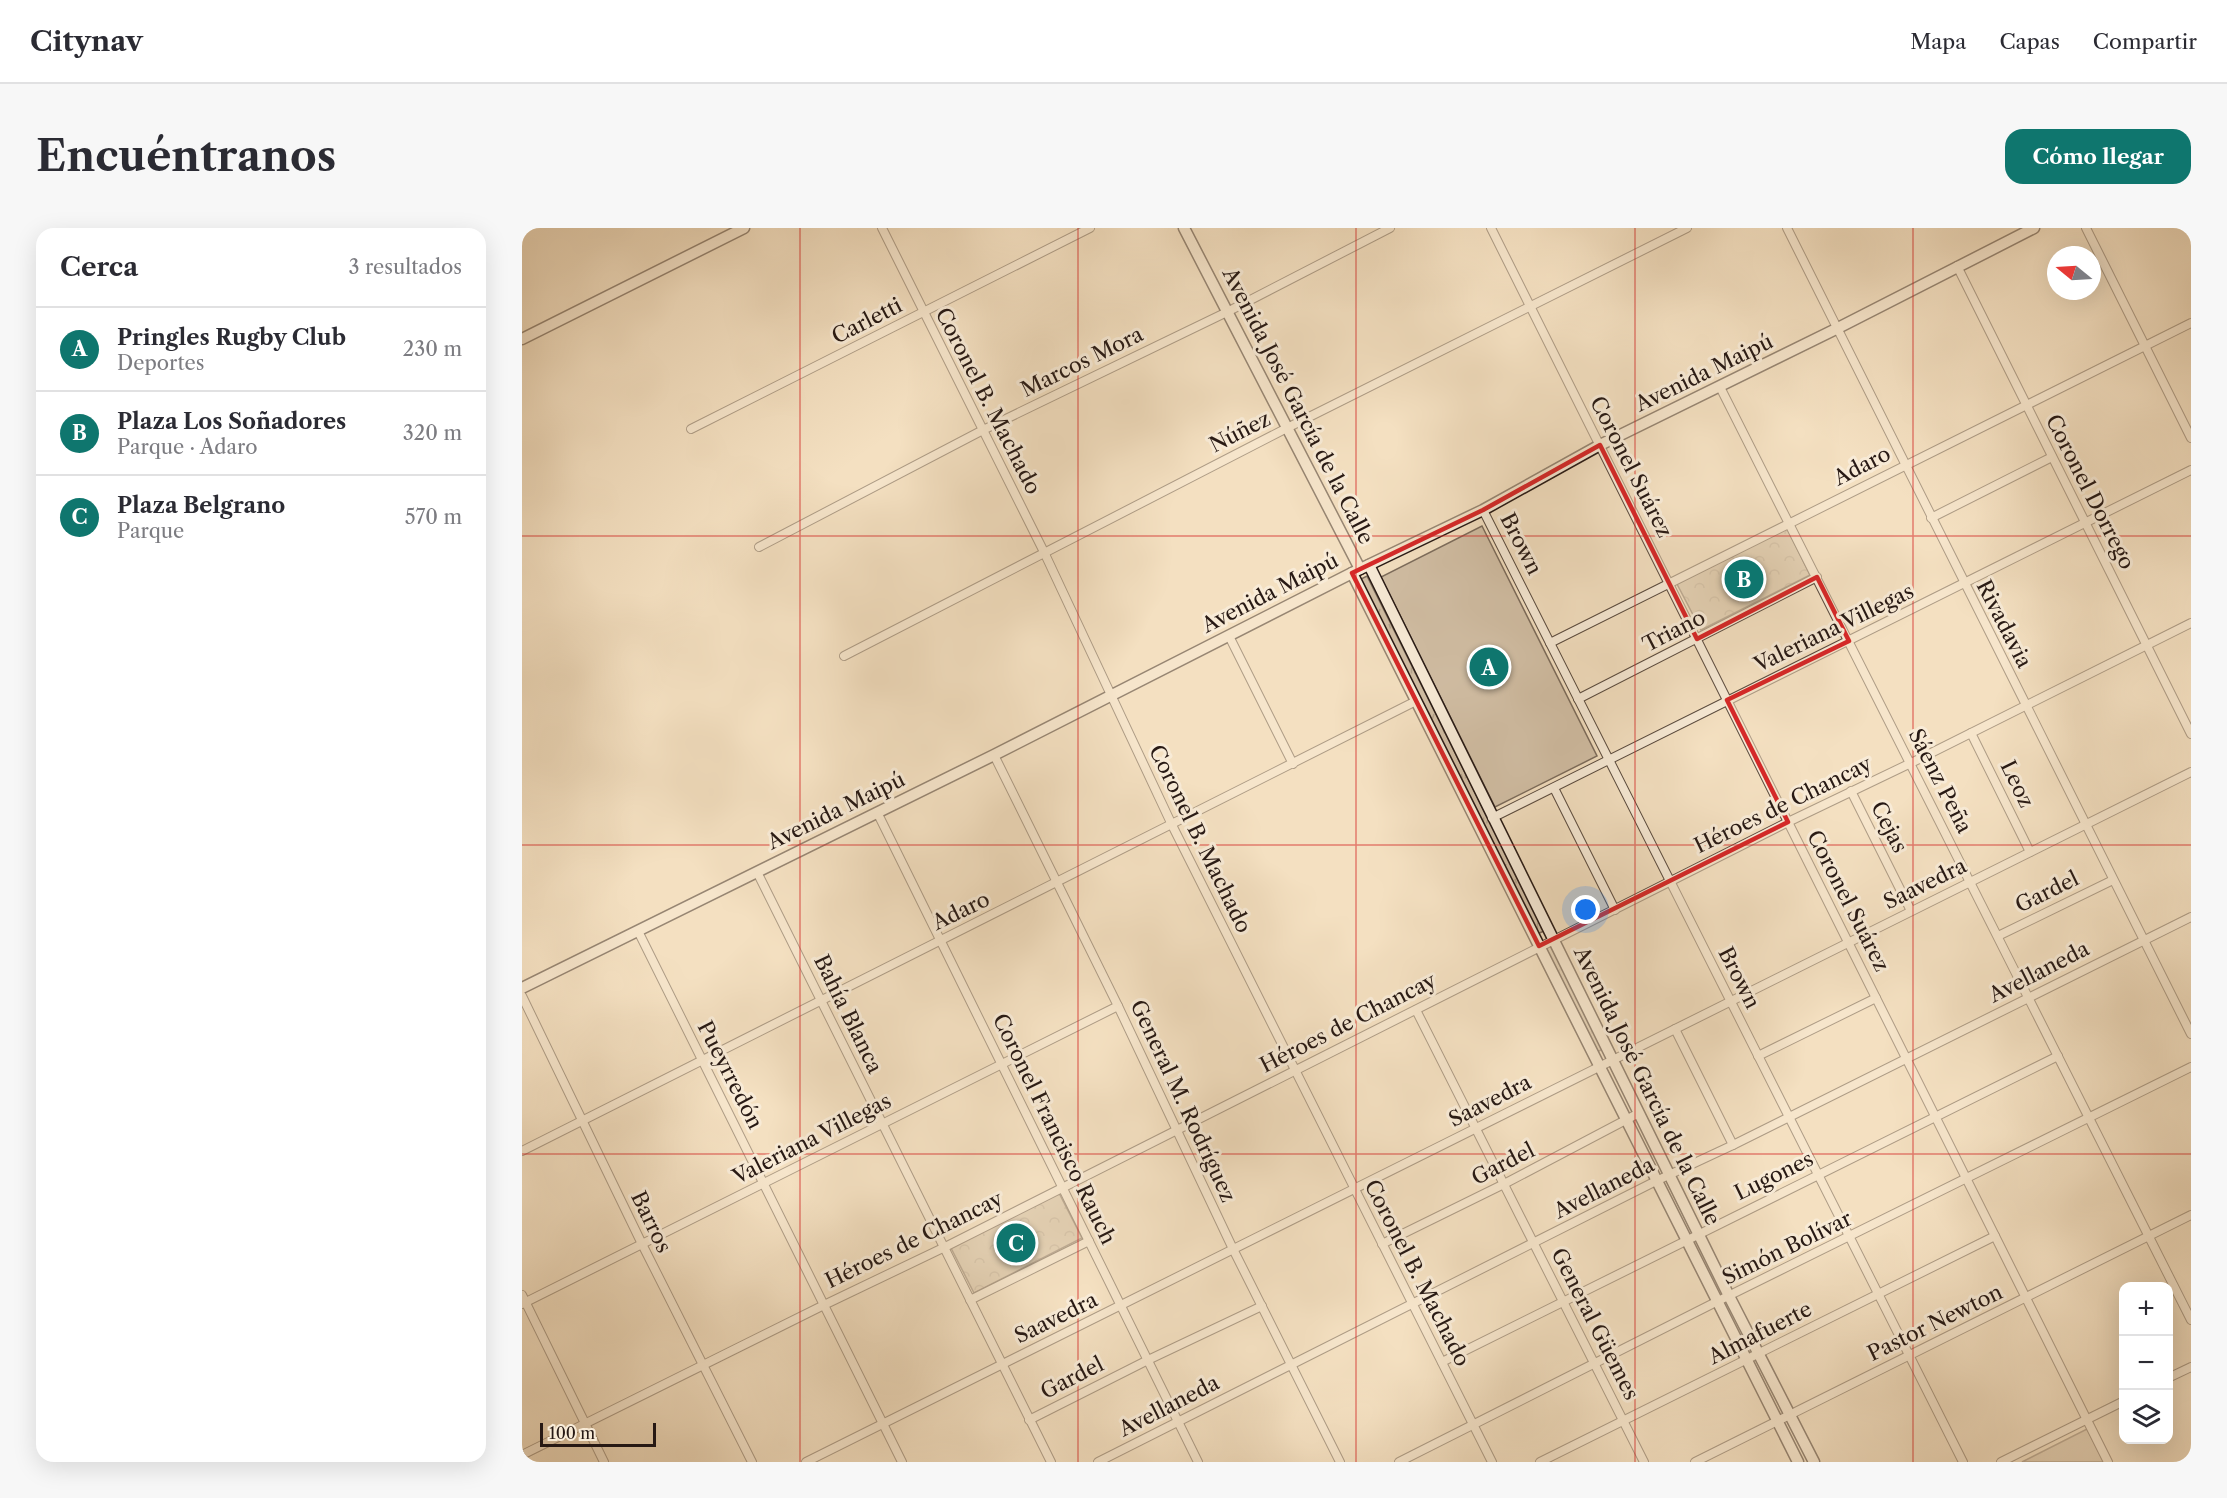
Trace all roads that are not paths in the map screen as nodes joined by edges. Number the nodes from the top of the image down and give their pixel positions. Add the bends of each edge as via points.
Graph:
1 (744, 228) edge
2 (882, 228) edge
3 (1090, 228) edge
4 (1184, 228) edge
5 (1390, 228) edge
6 (1491, 228) edge
7 (1687, 228) edge
8 (1787, 228) edge
9 (2034, 228) edge
10 (2086, 228) edge
11 (1957, 266) junction
12 (1530, 306) junction
13 (1227, 312) junction
14 (924, 313) junction
15 (2191, 322) edge
16 (1836, 329) junction
17 (522, 339) edge
18 (2145, 345) junction
19 (1720, 387) junction
20 (2025, 405) junction
21 (1287, 428) junction
22 (691, 429) dead end
23 (983, 430) junction
24 (2191, 438) edge
25 (1600, 445) junction
26 (2052, 457) junction
27 (1905, 465) junction
28 (2191, 470) edge
29 (1483, 510) junction
30 (1931, 518) junction
31 (1790, 523) junction
32 (2085, 524) junction
33 (759, 546) dead end
34 (1044, 552) junction
35 (1360, 569) junction
36 (1817, 577) junction
37 (1669, 583) junction
38 (1964, 584) junction
39 (2191, 623) edge
40 (1228, 636) junction
41 (1697, 639) junction
42 (1849, 641) junction
43 (1550, 643) junction
44 (2146, 645) junction
45 (844, 656) dead end
46 (1112, 695) junction
47 (1578, 699) junction
48 (1727, 700) junction
49 (1416, 701) junction
50 (2026, 706) junction
51 (1971, 733) junction
52 (2191, 734) edge
53 (994, 755) junction
54 (1610, 761) junction
55 (1911, 763) junction
56 (1293, 764) junction
57 (2191, 772) edge
58 (1554, 788) junction
59 (1851, 791) junction
60 (877, 812) junction
61 (1492, 818) junction
62 (1788, 822) junction
63 (2085, 824) junction
64 (1172, 825) junction
65 (2030, 852) junction
66 (757, 872) junction
67 (2113, 880) junction
68 (1671, 881) junction
69 (1970, 882) junction
70 (1056, 884) junction
71 (1615, 910) junction
72 (1911, 911) junction
73 (2191, 917) edge
74 (638, 931) junction
75 (1998, 936) junction
76 (1552, 940) junction
77 (2144, 940) junction
78 (939, 941) junction
79 (1848, 942) junction
80 (1539, 946) junction
81 (522, 988) edge
82 (522, 996) edge
83 (1876, 998) junction
84 (2029, 998) junction
85 (822, 1000) junction
86 (1731, 1001) junction
87 (1118, 1006) junction
88 (1416, 1010) junction
89 (1675, 1029) junction
90 (2191, 1034) edge
91 (1758, 1056) junction
92 (2058, 1056) junction
93 (1612, 1059) junction
94 (1906, 1059) junction
95 (702, 1060) junction
96 (1002, 1064) junction
97 (1599, 1066) junction
98 (2191, 1067) edge
99 (1295, 1070) junction
100 (1639, 1113) junction
101 (1789, 1117) junction
102 (1936, 1117) junction
103 (2089, 1118) junction
104 (1625, 1120) junction
105 (582, 1121) junction
106 (882, 1124) junction
107 (1476, 1128) junction
108 (1175, 1130) junction
109 (1733, 1145) junction
110 (522, 1151) edge
111 (1818, 1174) junction
112 (1670, 1175) junction
113 (1967, 1179) junction
114 (1656, 1181) junction
115 (764, 1183) junction
116 (1504, 1184) junction
117 (1062, 1186) junction
118 (1354, 1189) junction
119 (2191, 1215) edge
120 (1698, 1233) junction
121 (1995, 1236) junction
122 (2149, 1236) junction
123 (1850, 1238) junction
124 (1685, 1240) junction
125 (1089, 1241) junction
126 (642, 1244) junction
127 (1382, 1244) junction
128 (1534, 1244) junction
129 (945, 1247) junction
130 (1233, 1249) junction
131 (1878, 1294) junction
132 (1729, 1296) junction
133 (2026, 1298) junction
134 (523, 1300) edge
135 (970, 1300) junction
136 (1563, 1302) junction
137 (1716, 1302) junction
138 (825, 1305) junction
139 (1121, 1305) junction
140 (1413, 1305) junction
141 (1262, 1306) junction
142 (2191, 1320) edge
143 (1758, 1354) junction
144 (1909, 1356) junction
145 (1148, 1360) junction
146 (1746, 1361) junction
147 (1442, 1362) junction
148 (702, 1365) junction
149 (1002, 1365) junction
150 (1291, 1365) junction
151 (1595, 1365) junction
152 (2191, 1367) edge
153 (2173, 1376) edge
154 (2119, 1403) edge
155 (1789, 1414) junction
156 (2087, 1419) junction
157 (1029, 1420) junction
158 (1777, 1420) junction
159 (1623, 1421) junction
160 (1178, 1422) junction
161 (587, 1423) junction
162 (883, 1424) junction
163 (1474, 1425) junction
164 (522, 1455) edge
165 (604, 1462) edge
166 (752, 1462) edge
167 (806, 1462) edge
168 (902, 1462) edge
169 (1051, 1462) edge
170 (1098, 1462) edge
171 (1198, 1462) edge
172 (1340, 1462) edge
173 (1400, 1462) edge
174 (1492, 1462) edge
175 (1540, 1462) edge
176 (1644, 1462) edge
177 (1695, 1462) edge
178 (1798, 1462) edge
179 (1814, 1462) edge
180 (1963, 1462) edge
181 (2001, 1462) edge
182 (2108, 1462) edge

1 - 17 main road
2 - 14 street, Coronel B. Machado
3 - 14 street, Carletti
4 - 13 main road, Avenida José García de la Calle
5 - 13 street, Marcos Mora
6 - 12 street, Coronel Suárez
7 - 12 street, Núñez
8 - 16 street, Rivadavia
9 - 11 main road, Avenida Maipú
10 - 18 street
11 - 16 main road, Avenida Maipú
11 - 20 street, Coronel Dorrego
12 - 21 street, Núñez
12 - 25 street, Coronel Suárez
13 - 21 main road, Avenida José García de la Calle
13 - 23 street, Marcos Mora
14 - 22 street, Carletti
14 - 23 street, Coronel B. Machado
15 - 18 street, Adaro
16 - 19 main road, Avenida Maipú
16 - 27 street, Rivadavia
18 - 20 street, Adaro
18 - 24 street
19 - 25 main road, Avenida Maipú
19 - 31 street, Sáenz Peña
20 - 26 street, Coronel Dorrego
20 - 27 street, Adaro
21 - 34 street, Núñez
21 - 35 main road, Avenida José García de la Calle
23 - 33 street, Marcos Mora
23 - 34 street, Coronel B. Machado
25 - 29 main road, Avenida Maipú
25 - 37 street, Coronel Suárez
26 - 30 street
26 - 32 street, Coronel Dorrego
27 - 30 street, Rivadavia
27 - 31 street, Adaro
28 - 32 street, Valeriana Villegas
29 - 35 main road, Avenida Maipú
29 - 43 street, Brown
30 - 38 street, Rivadavia
31 - 36 street, Sáenz Peña
31 - 37 street, Adaro
32 - 38 street, Valeriana Villegas
32 - 44 street, Coronel Dorrego
34 - 45 street, Núñez
34 - 46 street, Coronel B. Machado
35 - 40 main road, Avenida Maipú
35 - 49 main road, Avenida José García de la Calle
35 - 61 main road, Avenida José García de la Calle
36 - 41 street, Triano
36 - 42 street, Sáenz Peña
37 - 41 street, Coronel Suárez
37 - 43 street, Adaro
38 - 42 street, Valeriana Villegas
38 - 50 street, Rivadavia
39 - 44 street, Héroes de Chancay
40 - 46 main road, Avenida Maipú
40 - 56 street
41 - 47 street, Triano
41 - 48 street, Coronel Suárez
42 - 48 street, Valeriana Villegas
42 - 55 street, Sáenz Peña
43 - 47 street, Brown
44 - 50 street, Héroes de Chancay
44 - 52 street, Coronel Dorrego
46 - 53 main road, Avenida Maipú
46 - 64 street, Coronel B. Machado
47 - 54 street, Brown
48 - 54 street, Valeriana Villegas
48 - 62 street, Coronel Suárez
49 - 56 street, Adaro
49 - 80 main road, Avenida José García de la Calle
50 - 51 street, Héroes de Chancay
50 - 63 street, Rivadavia
51 - 55 street, Héroes de Chancay
51 - 65 street, Leoz
53 - 60 main road, Avenida Maipú
53 - 70 street, General M. Rodríguez
54 - 58 street, Valeriana Villegas
54 - 68 street, Brown
55 - 59 street, Héroes de Chancay
55 - 69 street, Sáenz Peña
56 - 64 street, Adaro
57 - 63 street, Saavedra
58 - 61 street, Valeriana Villegas
58 - 71 street
59 - 62 street, Héroes de Chancay
59 - 72 street, Cejas
60 - 66 main road, Avenida Maipú
60 - 78 street, Coronel Francisco Rauch
61 - 76 main road, Avenida José García de la Calle
62 - 68 street, Héroes de Chancay
62 - 79 street, Coronel Suárez
63 - 65 street, Saavedra
63 - 67 street, Rivadavia
64 - 70 street, Adaro
64 - 99 street, Coronel B. Machado
65 - 69 street, Saavedra
66 - 74 main road, Avenida Maipú
66 - 85 street, Bahía Blanca
67 - 75 street, Gardel
67 - 77 street, Rivadavia
68 - 71 street, Héroes de Chancay
68 - 86 street, Brown
69 - 72 street, Saavedra
69 - 75 street, Sáenz Peña
70 - 78 street, Adaro
70 - 87 street, General M. Rodríguez
71 - 76 street, Héroes de Chancay
72 - 79 street, Saavedra
73 - 77 street, Avellaneda
74 - 81 main road, Avenida Maipú
74 - 95 street, Pueyrredón
75 - 84 street, Sáenz Peña
76 - 80 street, Héroes de Chancay
76 - 93 main road, Avenida José García de la Calle
77 - 84 street, Avellaneda
77 - 90 street, Rivadavia
78 - 85 street, Adaro
78 - 96 street, Coronel Francisco Rauch
79 - 83 street, Coronel Suárez
79 - 86 street, Saavedra
80 - 88 street, Héroes de Chancay
80 - 97 main road, Avenida José García de la Calle
82 - 105 street, Barros
83 - 91 street
83 - 94 street, Coronel Suárez
84 - 92 street, Sáenz Peña
84 - 94 street, Avellaneda
85 - 95 street, Adaro
85 - 106 street, Bahía Blanca
86 - 89 street, Saavedra
86 - 91 street, Brown
87 - 96 street, Valeriana Villegas
87 - 108 street, General M. Rodríguez
88 - 99 street, Héroes de Chancay
88 - 107 street, General Güemes
89 - 93 street, Saavedra
89 - 109 street
91 - 101 street, Brown
92 - 102 street, Lugones
92 - 103 street, Sáenz Peña
93 - 97 street, Saavedra
93 - 100 main road, Avenida José García de la Calle
94 - 101 street, Avellaneda
94 - 102 street, Coronel Suárez
95 - 105 street, Adaro
95 - 115 street, Pueyrredón
96 - 106 street, Valeriana Villegas
96 - 117 street, Coronel Francisco Rauch
97 - 104 main road, Avenida José García de la Calle
97 - 107 street, Saavedra
98 - 103 street, Simón Bolívar
99 - 108 street, Héroes de Chancay
99 - 118 street, Coronel B. Machado
100 - 104 street, Gardel
100 - 112 main road, Avenida José García de la Calle
101 - 109 street, Avellaneda
101 - 111 street, Brown
102 - 111 street, Lugones
102 - 113 street, Coronel Suárez
103 - 113 street, Simón Bolívar
103 - 122 street, Sáenz Peña
104 - 114 main road, Avenida José García de la Calle
104 - 116 street, Gardel
105 - 110 street, Adaro
105 - 126 street, Barros
106 - 115 street, Valeriana Villegas
106 - 129 street, Bahía Blanca
107 - 116 street, General Güemes
107 - 118 street, Saavedra
108 - 117 street, Héroes de Chancay
108 - 130 street, General M. Rodríguez
109 - 112 street, Avellaneda
111 - 120 street, Lugones
111 - 123 street, Brown
112 - 114 street, Avellaneda
112 - 120 main road, Avenida José García de la Calle
113 - 121 street, Coronel Suárez
113 - 123 street, Simón Bolívar
114 - 124 main road, Avenida José García de la Calle
114 - 128 street, Avellaneda
115 - 126 street, Valeriana Villegas
115 - 138 street, Pueyrredón
116 - 127 street, Gardel
116 - 128 street, General Güemes
117 - 125 street, Coronel Francisco Rauch
117 - 129 street, Héroes de Chancay
118 - 127 street, Coronel B. Machado
118 - 130 street, Saavedra
119 - 122 street, Pastor Newton
120 - 124 street, Lugones
120 - 132 main road, Avenida José García de la Calle
121 - 131 street, Almafuerte
121 - 133 street, Coronel Suárez
122 - 133 street, Pastor Newton
122 - 142 street, Sáenz Peña
123 - 131 street, Brown
123 - 132 street, Simón Bolívar
124 - 136 street, Lugones
124 - 137 main road, Avenida José García de la Calle
125 - 135 street
125 - 139 street, Coronel Francisco Rauch
126 - 134 street, Valeriana Villegas
126 - 148 street, Barros
127 - 140 street, Coronel B. Machado
128 - 136 street, General Güemes
128 - 140 street, Avellaneda
129 - 135 street, Bahía Blanca
129 - 138 street, Héroes de Chancay
130 - 139 street, Saavedra
130 - 141 street, General M. Rodríguez
131 - 143 street, Almafuerte
131 - 144 street, Brown
132 - 137 street, Simón Bolívar
132 - 143 main road, Avenida José García de la Calle
133 - 144 street, Pastor Newton
133 - 156 street, Coronel Suárez
134 - 161 street
135 - 149 street, Bahía Blanca
136 - 147 street, Lugones
136 - 151 street, General Güemes
137 - 146 main road, Avenida José García de la Calle
137 - 151 street, Simón Bolívar
138 - 148 street, Héroes de Chancay
138 - 162 street, Pueyrredón
139 - 145 street, Coronel Francisco Rauch
139 - 149 street, Saavedra
140 - 147 street, Coronel B. Machado
140 - 150 street, Avellaneda
141 - 145 street, Gardel
141 - 150 street, General M. Rodríguez
143 - 146 street, Almafuerte
143 - 155 main road, Avenida José García de la Calle
144 - 155 street, Pastor Newton
144 - 180 street, Brown
145 - 157 street, Gardel
145 - 160 street, Coronel Francisco Rauch
146 - 158 main road, Avenida José García de la Calle
146 - 159 street, Almafuerte
147 - 163 street, Coronel B. Machado
148 - 161 street, Héroes de Chancay
148 - 166 street, Barros
149 - 157 street, Bahía Blanca
149 - 162 street, Saavedra
150 - 160 street, Avellaneda
150 - 172 street, General M. Rodríguez
151 - 159 street, General Güemes
151 - 163 street, Simón Bolívar
152 - 153 street
154 - 156 street
155 - 158 street, Pastor Newton
155 - 179 main road, Avenida José García de la Calle
156 - 181 street
156 - 182 street, Coronel Suárez
157 - 169 street, Bahía Blanca
158 - 177 street, Pastor Newton
158 - 178 main road, Avenida José García de la Calle
159 - 175 street, Almafuerte
159 - 176 street, General Güemes
160 - 170 street, Avellaneda
160 - 171 street, Coronel Francisco Rauch
161 - 164 street, Héroes de Chancay
161 - 165 street
162 - 167 street, Saavedra
162 - 168 street, Pueyrredón
163 - 173 street, Simón Bolívar
163 - 174 street, Coronel B. Machado

